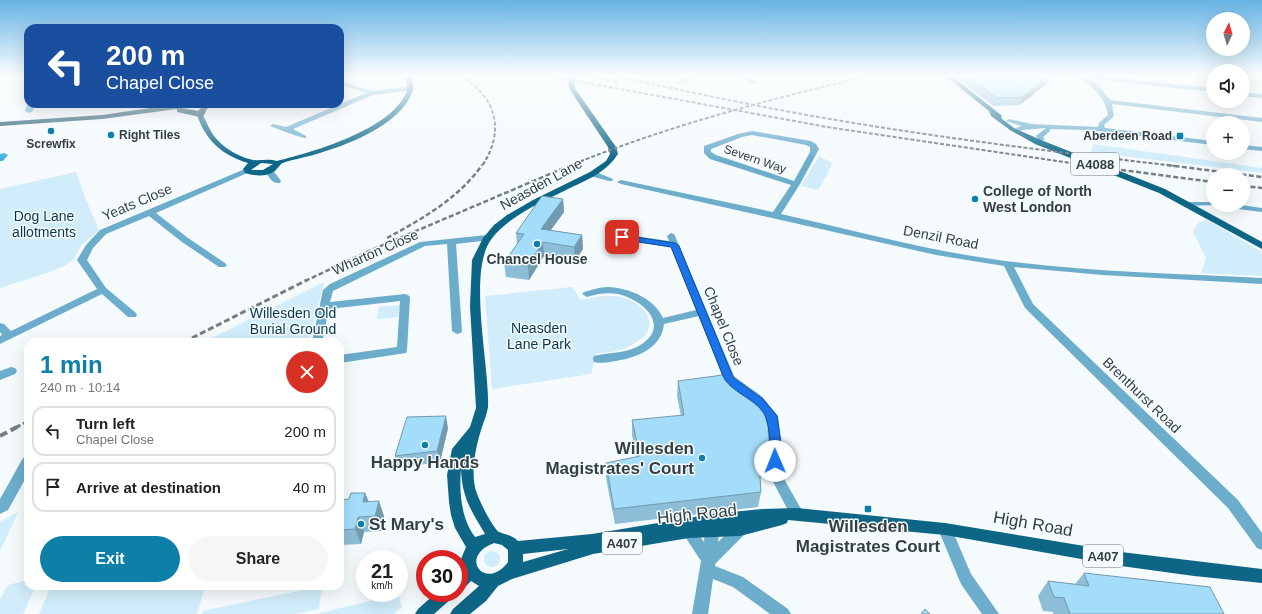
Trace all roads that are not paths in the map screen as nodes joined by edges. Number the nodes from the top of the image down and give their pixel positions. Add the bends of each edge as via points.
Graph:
1 (404, 104) edge
2 (583, 104) edge
3 (982, 104) edge
4 (1108, 104) edge
5 (1122, 104) edge
6 (149, 108) edge
7 (157, 108) edge
8 (171, 108) edge
9 (204, 108) edge
10 (335, 108) edge
11 (992, 112) junction
12 (200, 115) junction
13 (0, 118) edge
14 (1262, 120) edge
15 (1009, 121) junction
16 (0, 124) edge
17 (273, 126) dead end
18 (1035, 126) junction
19 (1064, 128) junction
20 (287, 129) junction
21 (1102, 129) junction
22 (1021, 130) junction
23 (1048, 130) junction
24 (304, 137) dead end
25 (1044, 142) junction
26 (1206, 142) edge
27 (1250, 148) edge
28 (1262, 149) edge
29 (255, 163) junction
30 (277, 163) junction
31 (248, 171) junction
32 (269, 171) junction
33 (593, 174) junction
34 (609, 179) dead end
35 (277, 181) dead end
36 (621, 182) dead end
37 (796, 184) junction
38 (1187, 204) junction
39 (1206, 204) edge
40 (1250, 209) edge
41 (1262, 210) edge
42 (150, 212) junction
43 (776, 215) junction
44 (622, 237) dead end
45 (487, 238) junction
46 (451, 241) junction
47 (1262, 246) edge
48 (1007, 264) junction
49 (222, 265) dead end
50 (1262, 281) edge
51 (103, 290) junction
52 (587, 294) dead end
53 (325, 306) junction
54 (703, 312) junction
55 (132, 315) dead end
56 (659, 322) junction
57 (0, 326) edge
58 (457, 331) dead end
59 (5, 338) edge
60 (318, 338) edge
61 (344, 358) edge
62 (598, 359) dead end
63 (11, 371) dead end
64 (0, 376) edge
65 (475, 429) junction
66 (24, 469) edge
67 (0, 508) edge
68 (797, 514) junction
69 (712, 526) junction
70 (945, 529) junction
71 (740, 530) junction
72 (689, 532) junction
73 (494, 537) junction
74 (1262, 544) edge
75 (474, 547) junction
76 (515, 548) junction
77 (708, 565) junction
78 (470, 572) joint
79 (508, 574) junction
80 (1262, 576) edge
81 (493, 581) junction
82 (437, 602) edge
83 (423, 614) edge
84 (458, 614) edge
85 (700, 614) edge
86 (783, 614) edge
87 (991, 614) edge

1 - 30 main road via 381,123 364,132 328,148
2 - 33 main road, Neasden Lane via 614,154 609,162
3 - 11 main road, A4088
4 - 21 street via 1111,116 1101,124
5 - 14 street
6 - 13 highway
7 - 16 highway via 102,117
8 - 12 highway
9 - 12 highway
10 - 20 street
11 - 15 main road, A4088
11 - 22 main road, A4088 via 1000,121
12 - 29 main road via 205,130 216,145 241,159
15 - 18 street
15 - 22 main road, A4088
17 - 20 street
18 - 19 street
18 - 22 street
19 - 21 street
19 - 23 street
20 - 24 street
21 - 26 street
22 - 23 street
22 - 25 main road, A4088 via 1038,142
23 - 25 street via 1039,136
25 - 38 main road, A4088 via 1162,190
27 - 28 street
29 - 30 main road via 266,160
29 - 31 main road via 247,169
30 - 32 main road
31 - 32 main road
31 - 42 street, Yeats Close
32 - 35 street via 272,178
33 - 34 street
33 - 45 main road, Neasden Lane via 510,217
36 - 43 street, Denzil Road
37 - 37 street, Severn Way via 815,149 808,143 752,133 707,148 712,157
37 - 43 street
38 - 39 street
38 - 47 main road, A4088
40 - 41 street
42 - 49 street
42 - 51 street, Yeats Close via 103,232 89,247 82,260
43 - 48 street, Denzil Road via 944,253
44 - 54 street, Chapel Close via 673,241
45 - 46 street, Wharton Close
45 - 65 main road, Neasden Lane via 477,264 475,306 482,408
46 - 53 street, Wharton Close via 423,244 333,286 328,290
46 - 58 street
48 - 50 street, Denzil Road via 1080,271
48 - 74 street, Brenthurst Road via 1029,306 1233,504
51 - 55 street, Yeats Close
51 - 59 street
52 - 56 street via 607,290 630,294 650,305
53 - 60 street, Wharton Close
53 - 61 street via 405,297 402,350
54 - 56 street
54 - 68 street, Chapel Close via 729,378 759,401 772,416 776,450 774,472
56 - 62 street via 658,331 652,341 642,349 623,356
57 - 59 street
63 - 64 street
65 - 73 main road, Neasden Lane via 467,469 468,487 474,504
65 - 75 main road, Neasden Lane via 457,451 452,477 456,506 467,540
66 - 67 street
68 - 69 main road, High Road / A407 via 762,515
68 - 70 main road, High Road / A407
68 - 71 main road, High Road / A407
69 - 71 main road, High Road / A407
69 - 72 main road, High Road / A407
69 - 76 main road, High Road / A407
69 - 77 street
70 - 80 main road, High Road / A407 via 1121,559
70 - 87 street via 966,579
71 - 77 street
72 - 77 street
72 - 79 main road, High Road / A407 via 593,548
73 - 75 main road
73 - 76 main road via 507,540
75 - 78 main road via 468,557
76 - 79 main road via 515,564
77 - 85 street
77 - 86 street via 738,582
78 - 81 main road via 480,580
79 - 81 main road, High Road / A407
81 - 84 main road, High Road / A407 via 482,596
82 - 83 main road

